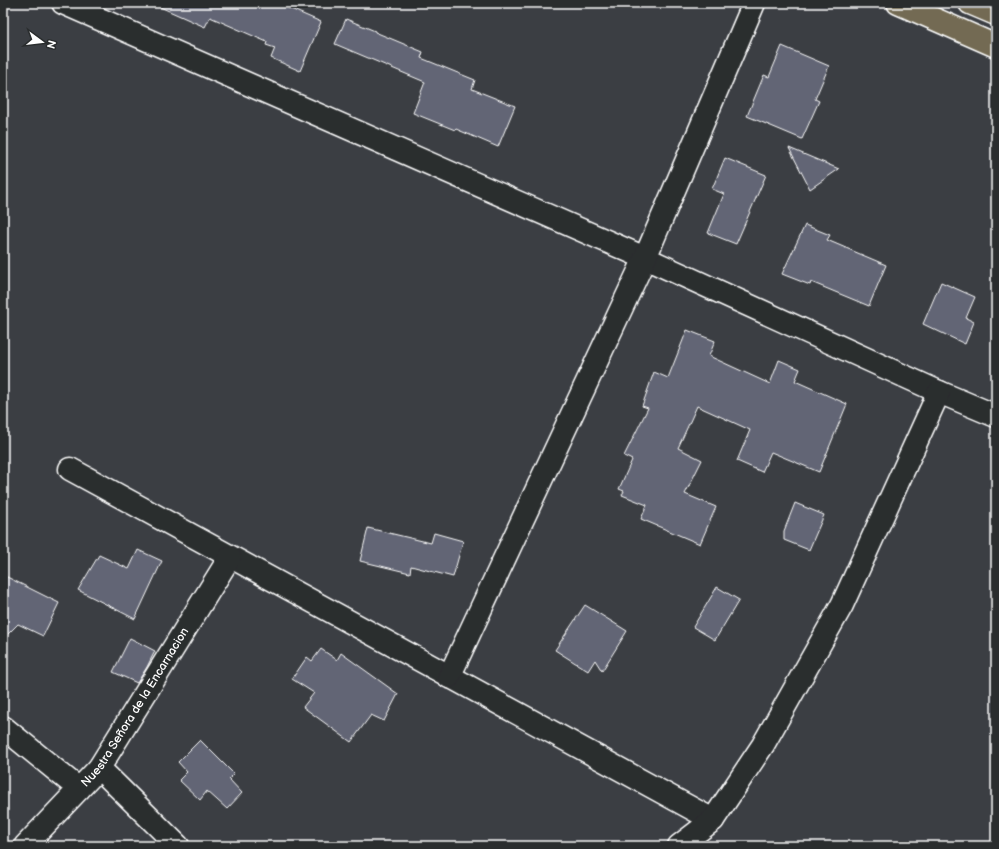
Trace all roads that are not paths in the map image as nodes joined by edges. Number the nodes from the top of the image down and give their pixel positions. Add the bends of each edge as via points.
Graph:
1 (62, 3) edge
2 (754, 3) edge
3 (898, 3) edge
4 (970, 3) edge
5 (996, 14) edge
6 (996, 46) edge
7 (645, 258) junction
8 (938, 392) junction
9 (996, 416) edge
10 (70, 469) dead end
11 (230, 557) junction
12 (448, 677) junction
13 (3, 727) edge
14 (99, 768) junction
15 (78, 789) junction
16 (713, 820) junction
17 (25, 846) edge
18 (178, 846) edge
19 (679, 846) edge

1 - 7 street
2 - 7 street
3 - 6 main road
4 - 5 main road
7 - 8 street
7 - 12 street
8 - 9 street
8 - 16 street via 842,605 763,746
10 - 11 street
11 - 12 street
11 - 14 street, Nuestra Señora de la Encarnacion
12 - 16 street
13 - 15 street
14 - 15 street, Nuestra Señora de la Encarnacion
14 - 18 street
15 - 17 street, Nuestra Señora de la Encarnacion
16 - 19 street

